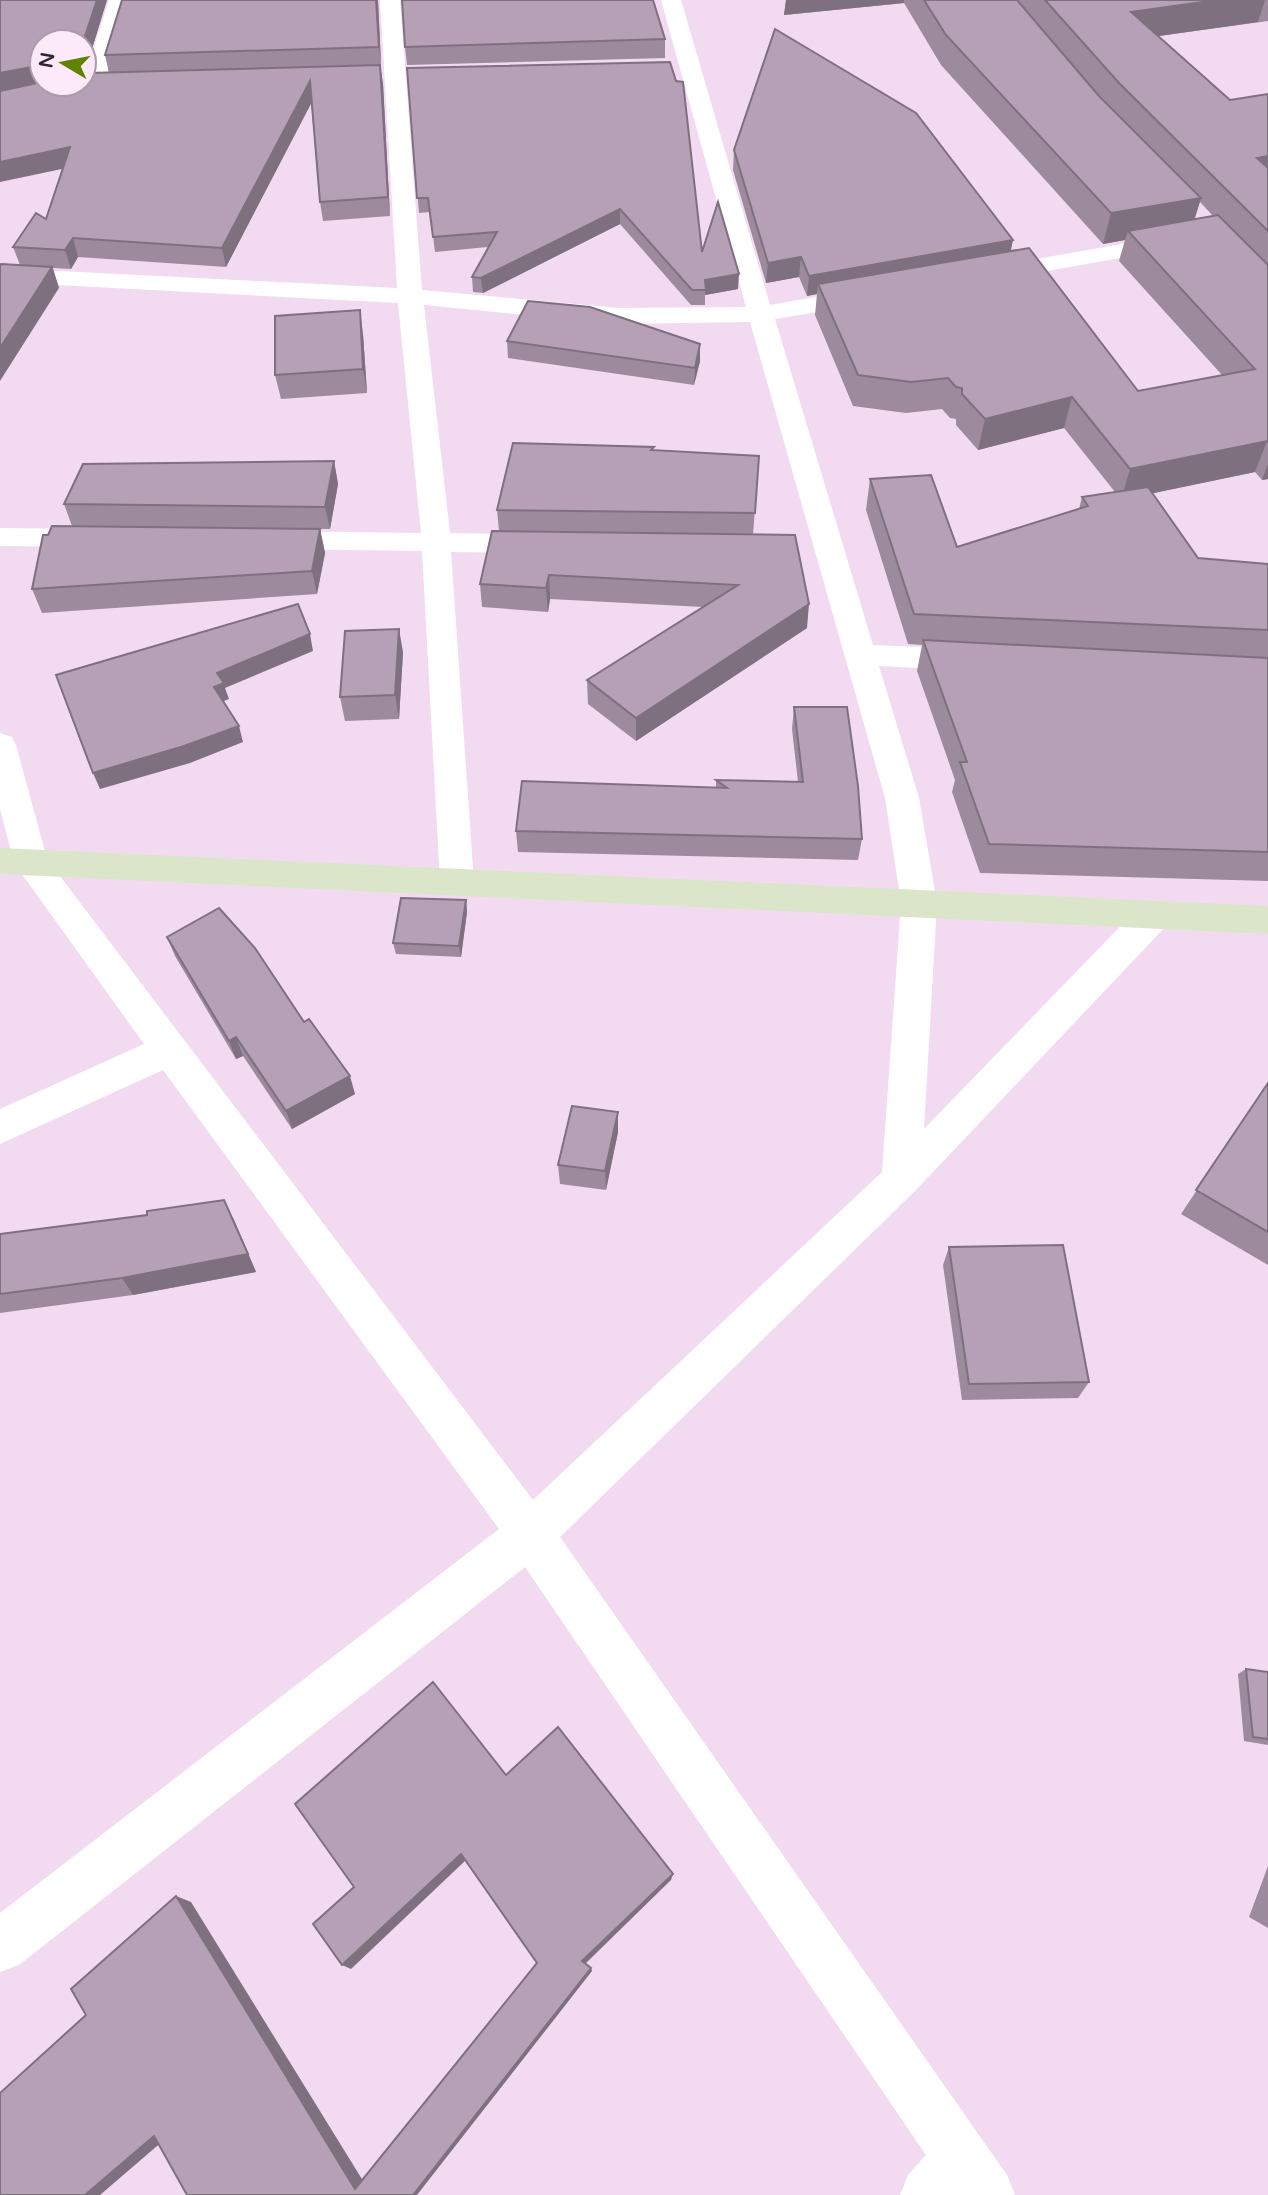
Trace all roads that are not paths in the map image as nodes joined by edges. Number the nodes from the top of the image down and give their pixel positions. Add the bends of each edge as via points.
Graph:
1 (119, 0) edge
2 (390, 0) edge
3 (671, 0) edge
4 (98, 67) edge
5 (403, 75) junction
6 (369, 76) edge
7 (98, 83) edge
8 (120, 83) edge
9 (1199, 237) edge
10 (0, 275) edge
11 (966, 278) edge
12 (884, 293) edge
13 (410, 296) junction
14 (761, 314) junction
15 (0, 537) edge
16 (123, 538) edge
17 (245, 540) edge
18 (436, 542) junction
19 (572, 544) edge
20 (860, 654) junction
21 (996, 661) edge
22 (0, 745) edge
23 (16, 862) edge
24 (457, 882) junction
25 (919, 903) junction
26 (1154, 915) junction
27 (1268, 920) edge
28 (171, 1049) junction
29 (0, 1127) edge
30 (901, 1179) junction
31 (530, 1534) junction
32 (0, 1946) edge
33 (958, 2182) edge

1 - 4 street
2 - 5 street
3 - 14 street via 674,66
5 - 6 street
5 - 13 street
7 - 8 street
9 - 11 street
10 - 13 street
12 - 14 street
13 - 14 street via 619,316
13 - 18 street
14 - 20 street via 815,548
15 - 16 street
17 - 18 street
18 - 19 street
18 - 24 street
20 - 21 street
20 - 25 street via 902,798
22 - 23 street
23 - 24 street
23 - 28 street
24 - 25 street
25 - 26 street
25 - 30 street
26 - 27 street
26 - 30 street
28 - 29 street
28 - 31 street
30 - 31 street
31 - 32 street
31 - 33 street

